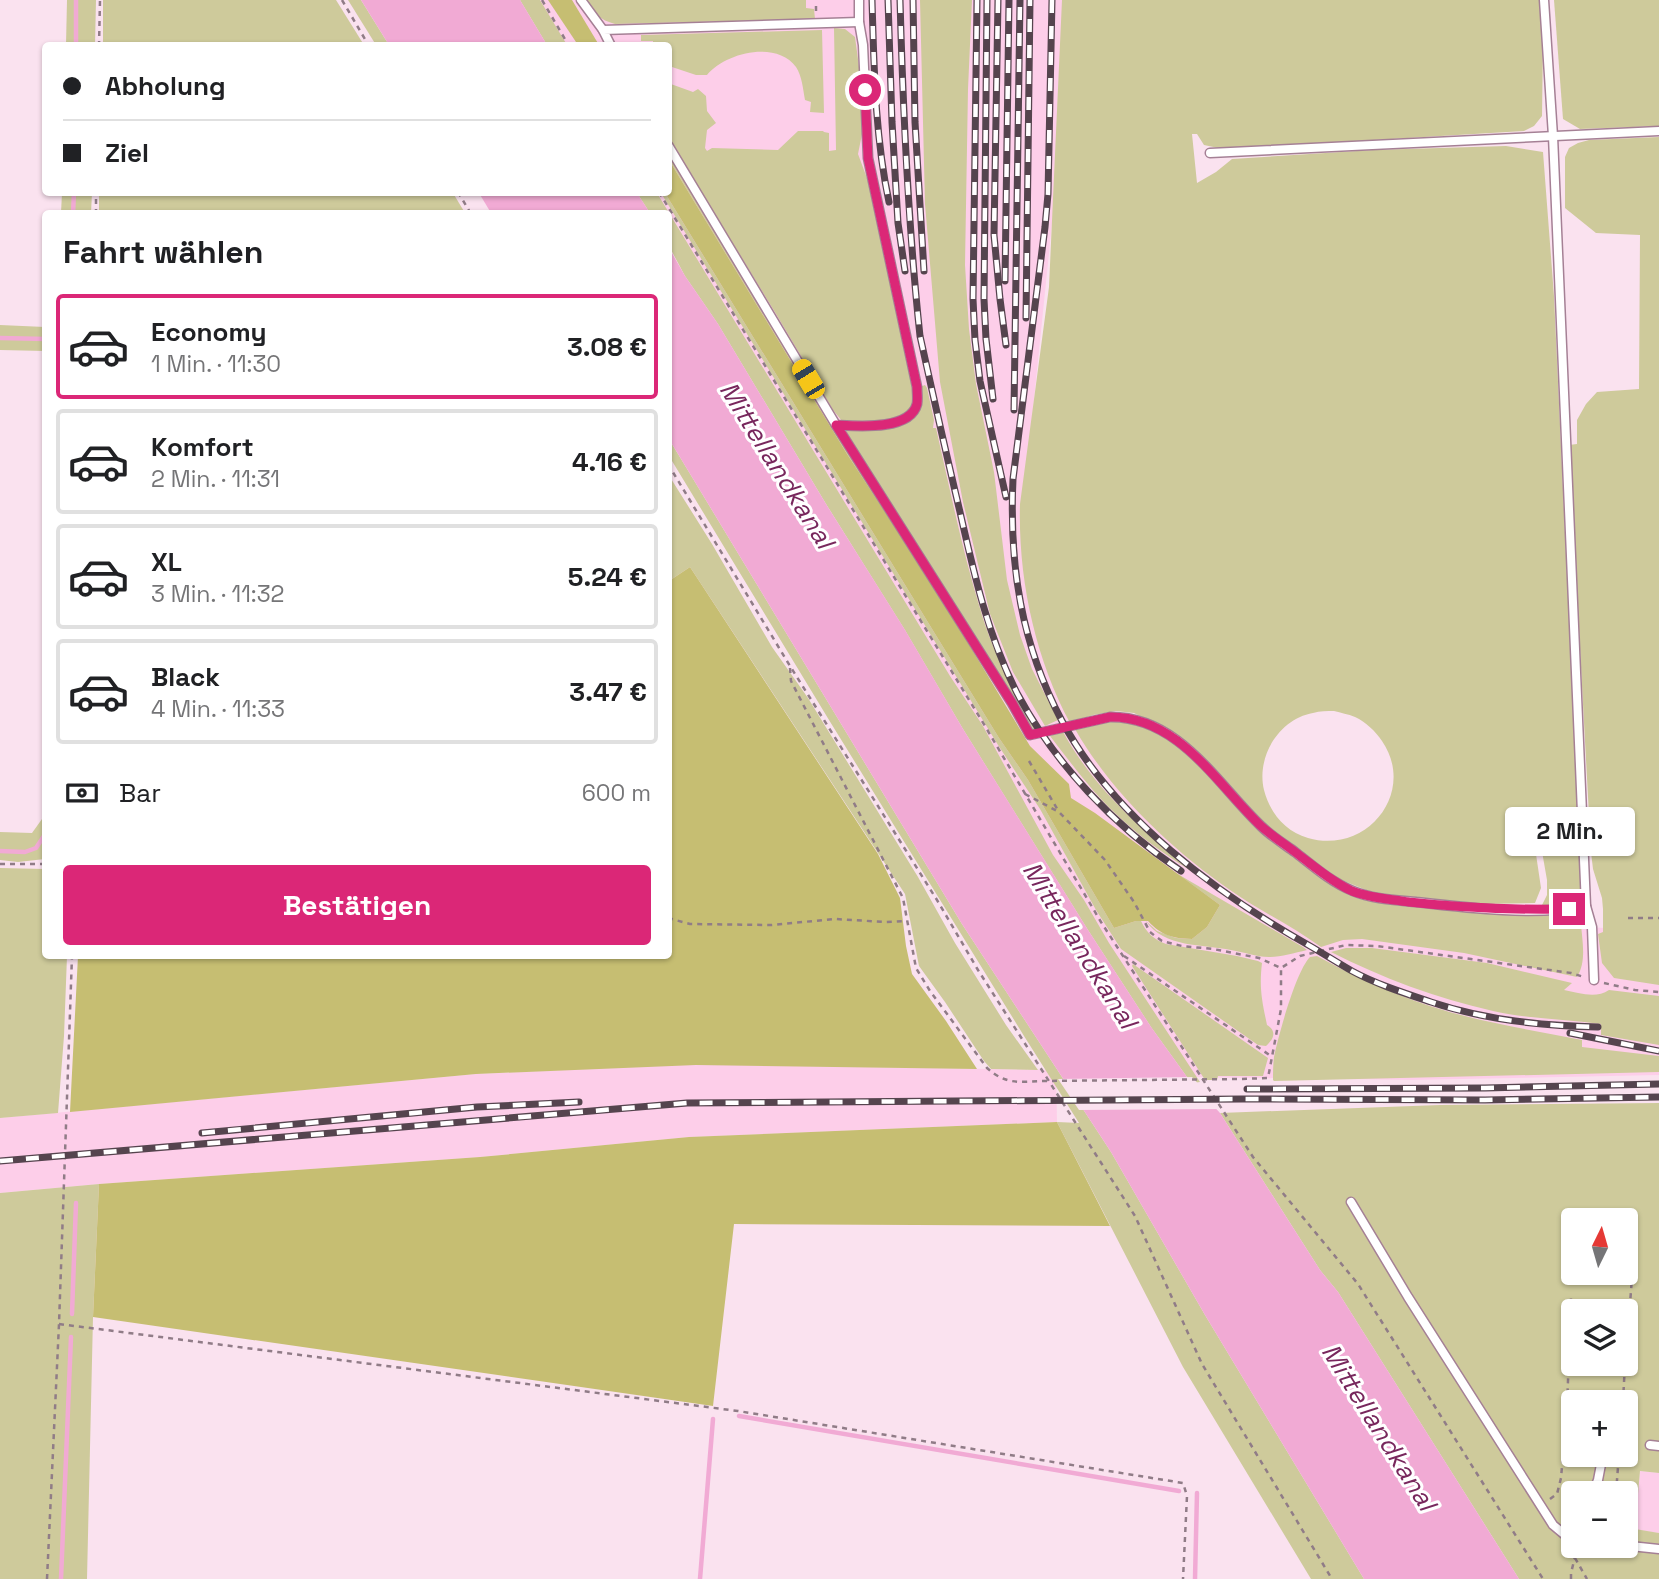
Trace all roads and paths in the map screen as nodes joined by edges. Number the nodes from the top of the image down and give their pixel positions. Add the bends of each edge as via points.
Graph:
1 (100, 0) edge
2 (342, 0) edge
3 (542, 0) edge
4 (581, 0) edge
5 (859, 0) edge
6 (1544, 0) edge
7 (859, 22) junction
8 (603, 30) junction
9 (99, 42) edge
10 (367, 42) edge
11 (567, 42) edge
12 (609, 42) edge
13 (1659, 131) edge
14 (1553, 136) junction
15 (672, 152) edge
16 (1210, 153) dead end
17 (672, 213) edge
18 (836, 425) junction
19 (672, 471) edge
20 (790, 666) junction
21 (1029, 761) dead end
22 (1024, 793) junction
23 (1059, 812) junction
24 (0, 864) edge
25 (42, 864) edge
26 (1586, 906) junction
27 (1628, 918) dead end
28 (1659, 918) edge
29 (672, 919) edge
30 (907, 921) junction
31 (1121, 954) junction
32 (72, 959) edge
33 (1281, 968) junction
34 (1594, 980) junction
35 (1659, 992) edge
36 (1271, 1056) junction
37 (1351, 1202) dead end
38 (1571, 1297) dead end
39 (59, 1324) junction
40 (1541, 1507) junction
41 (1561, 1532) edge
42 (1638, 1547) edge
43 (1659, 1549) edge
44 (1575, 1559) joint
45 (47, 1579) edge
46 (1183, 1579) edge
47 (1332, 1579) edge
48 (1543, 1579) edge
49 (1571, 1579) edge
50 (1587, 1579) edge

1 - 9 path
2 - 10 path
3 - 11 path
4 - 8 lane
5 - 7 lane
6 - 14 lane
7 - 8 lane
7 - 18 lane via 868,158 917,387 917,406 908,417 883,426
8 - 12 lane
13 - 14 lane
14 - 16 lane
14 - 26 lane
15 - 18 lane
17 - 22 path
18 - 26 lane via 1030,735 1110,717 1146,722 1193,755 1262,827 1352,891 1469,908
19 - 20 path
20 - 30 path via 791,681 903,898
20 - 47 path via 1135,1216 1202,1364
21 - 23 path
22 - 23 path
22 - 31 path
23 - 33 path via 1105,860 1150,932 1162,941 1259,958
24 - 25 path
26 - 34 lane via 1592,927
27 - 28 path
29 - 30 path via 771,925 835,919
30 - 36 path, bridge via 916,968 930,991 987,1068 1009,1082 1268,1078
31 - 36 path
31 - 48 path via 1254,1157 1358,1284
32 - 39 path
33 - 34 path via 1300,956 1346,945 1377,946
33 - 36 path via 1281,1009
34 - 35 path
37 - 40 lane
38 - 40 path via 1561,1478 1557,1494
39 - 45 path
39 - 46 path via 738,1411 1183,1483 1187,1496
40 - 41 lane
42 - 43 lane
44 - 49 path
44 - 50 path

